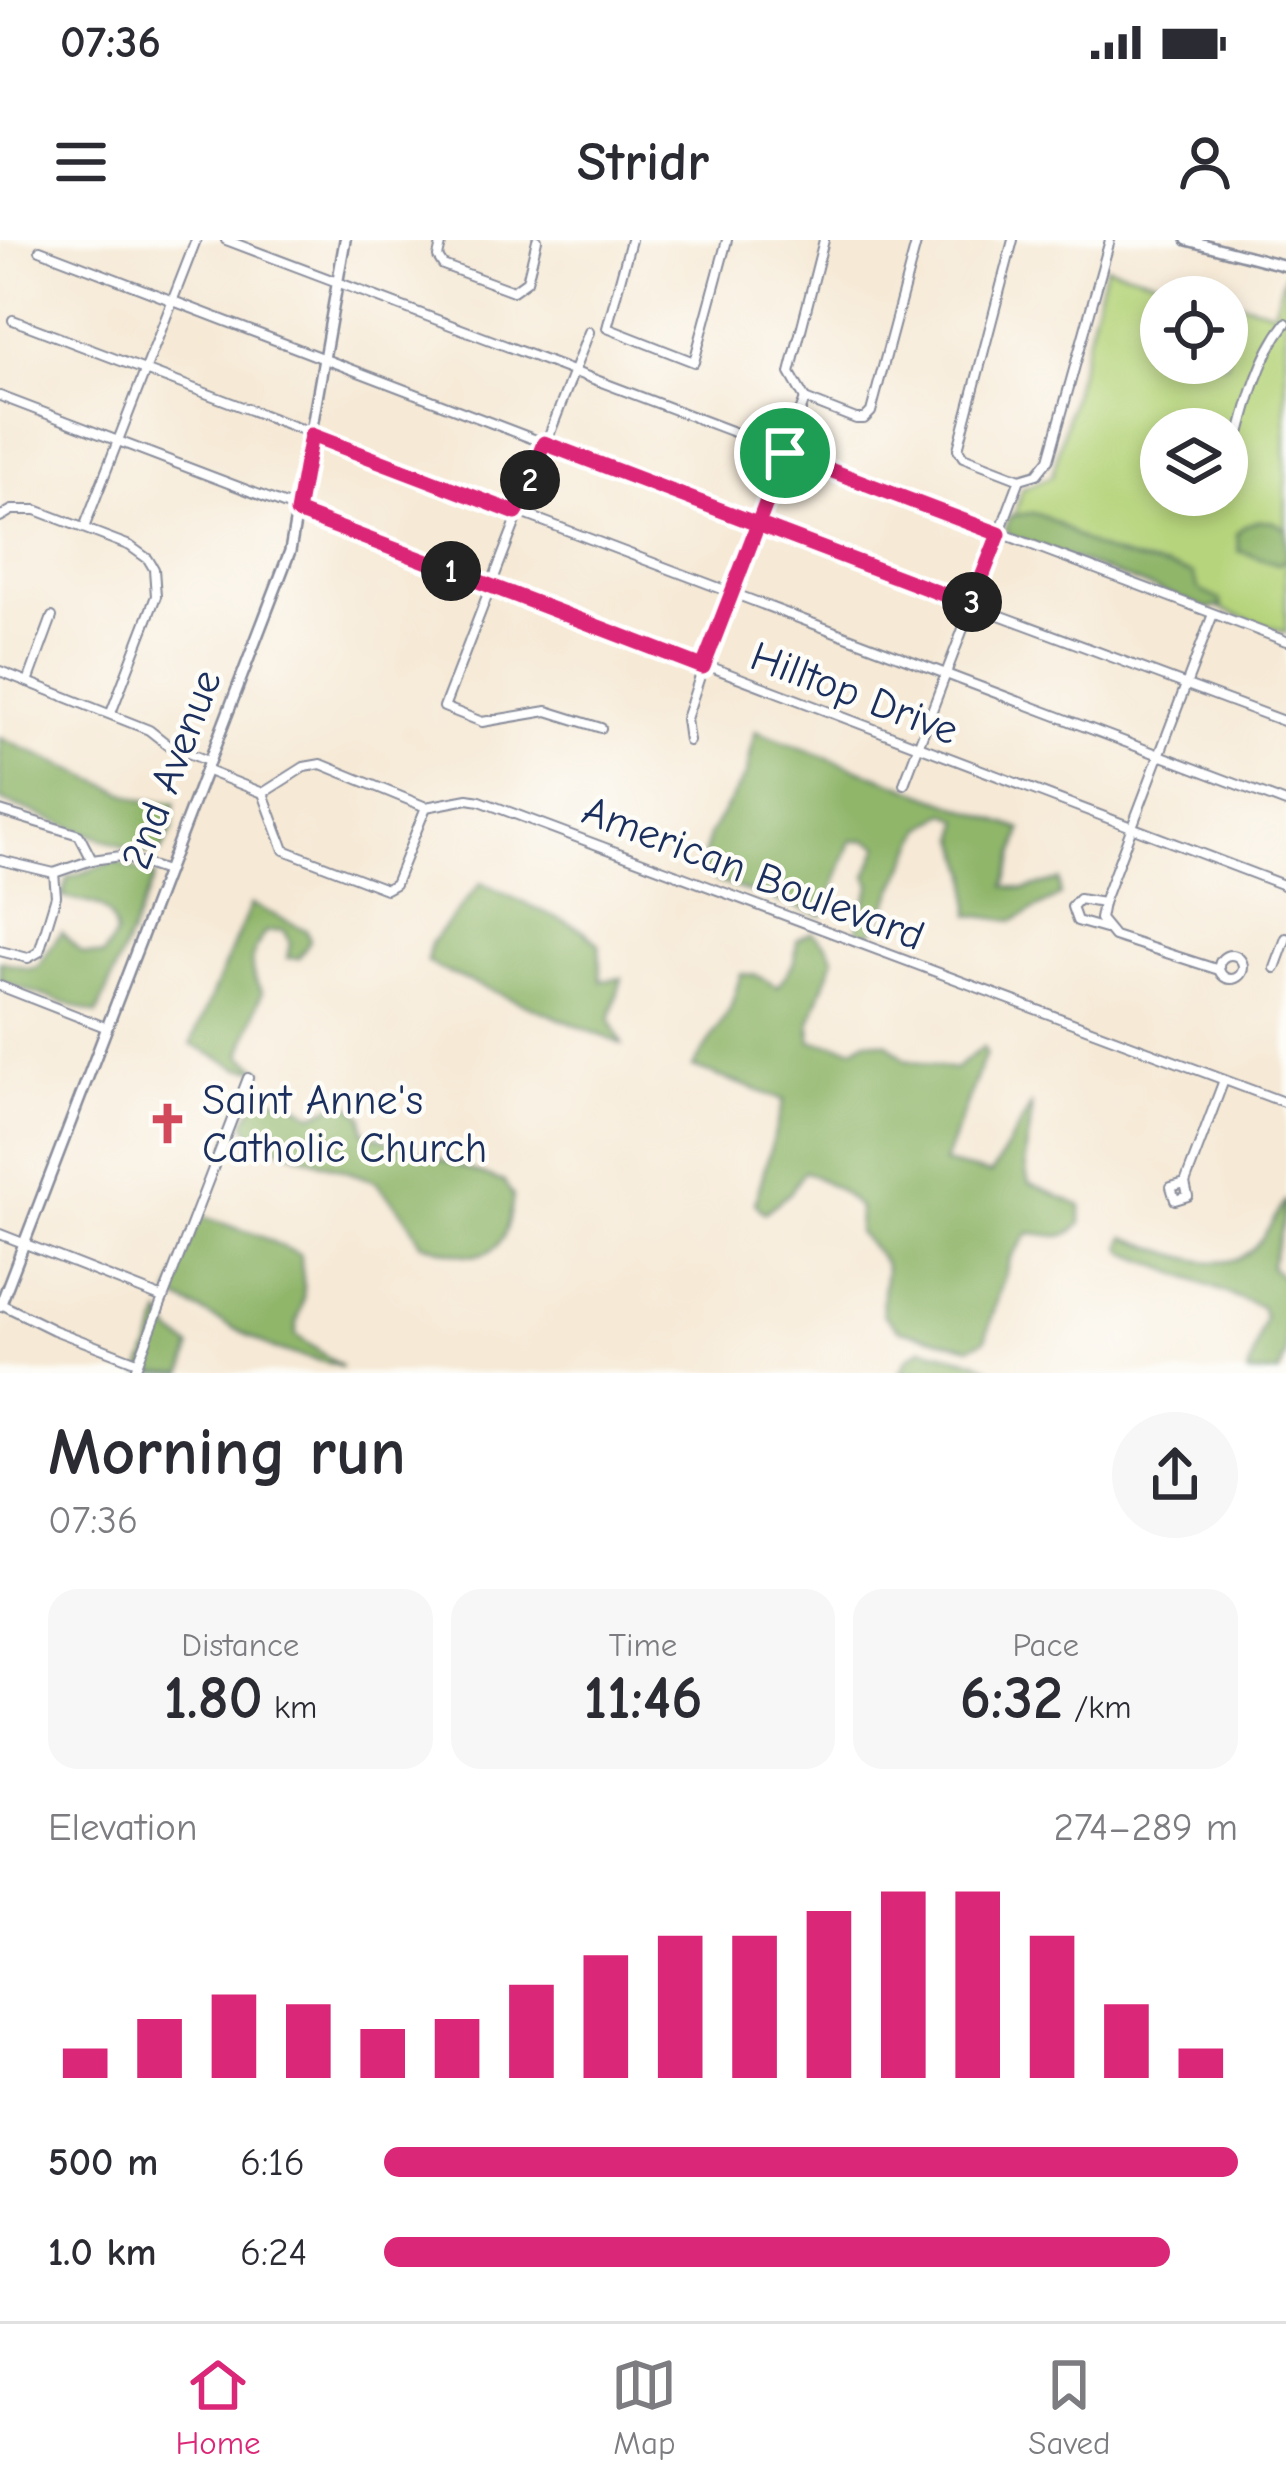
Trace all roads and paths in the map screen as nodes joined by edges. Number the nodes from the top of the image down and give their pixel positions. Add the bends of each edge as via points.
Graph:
1 (196, 240) edge
2 (226, 240) edge
3 (345, 240) edge
4 (442, 240) edge
5 (538, 240) edge
6 (632, 240) edge
7 (727, 240) edge
8 (824, 240) edge
9 (917, 240) edge
10 (1013, 240) edge
11 (1110, 240) edge
12 (1187, 240) edge
13 (1207, 242) edge
14 (40, 250) dead end
15 (1286, 266) edge
16 (338, 284) junction
17 (173, 300) junction
18 (13, 320) dead end
19 (1286, 323) edge
20 (589, 332) dead end
21 (325, 359) junction
22 (146, 371) junction
23 (572, 372) junction
24 (0, 396) edge
25 (805, 399) junction
26 (1248, 409) edge
27 (311, 435) junction
28 (117, 442) junction
29 (544, 443) junction
30 (785, 453) junction
31 (1020, 479) junction
32 (297, 512) junction
33 (516, 513) junction
34 (0, 517) edge
35 (758, 525) junction
36 (84, 528) junction
37 (999, 534) junction
38 (490, 585) junction
39 (731, 595) junction
40 (971, 605) junction
41 (1213, 614) junction
42 (52, 617) dead end
43 (1286, 641) edge
44 (703, 667) junction
45 (0, 671) edge
46 (945, 676) junction
47 (28, 682) junction
48 (1186, 685) junction
49 (111, 713) junction
50 (1286, 722) edge
51 (601, 728) dead end
52 (689, 742) dead end
53 (918, 748) junction
54 (1160, 756) junction
55 (206, 766) junction
56 (904, 784) dead end
57 (263, 793) junction
58 (1286, 803) edge
59 (426, 807) junction
60 (0, 812) edge
61 (1132, 828) junction
62 (0, 860) edge
63 (92, 860) junction
64 (166, 871) junction
65 (54, 873) junction
66 (1286, 886) edge
67 (1103, 903) junction
68 (1105, 929) junction
69 (1286, 938) edge
70 (0, 951) edge
71 (1275, 968) dead end
72 (1219, 970) dead end
73 (0, 986) edge
74 (105, 1027) junction
75 (248, 1078) dead end
76 (1224, 1080) junction
77 (1286, 1103) edge
78 (1185, 1183) dead end
79 (0, 1234) edge
80 (23, 1243) junction
81 (163, 1298) junction
82 (0, 1305) edge
83 (138, 1362) junction
84 (134, 1373) edge

1 - 17 street
2 - 16 street
3 - 16 street, 2nd Avenue
4 - 5 street via 446,266 513,291 522,287
6 - 7 street via 607,328 694,362
8 - 25 street via 790,370
9 - 25 street via 872,412 856,419
10 - 31 street via 958,451
11 - 31 street via 1049,459
12 - 13 street
13 - 15 street
14 - 17 street
16 - 21 street, 2nd Avenue
16 - 23 street
17 - 21 street
17 - 22 street
18 - 22 street
19 - 26 street
20 - 23 street
21 - 27 street, 2nd Avenue
21 - 29 street
22 - 27 street
22 - 28 street
23 - 29 street
23 - 30 street
24 - 28 street, Hilltop Drive
25 - 30 street
27 - 32 street, 2nd Avenue
27 - 33 street
28 - 32 street, Hilltop Drive
28 - 36 street
29 - 33 street
29 - 35 street
30 - 35 street
30 - 37 street
31 - 37 street
32 - 38 street, Hilltop Drive
32 - 55 street, 2nd Avenue via 290,551
33 - 38 street
33 - 39 street
34 - 36 street via 24,508
35 - 39 street
35 - 40 street
36 - 49 street via 139,551 158,583
37 - 40 street
37 - 41 street
38 - 44 street, Hilltop Drive
38 - 51 street via 444,707 482,722 547,711
39 - 44 street
39 - 46 street
40 - 46 street
40 - 48 street
41 - 43 street
41 - 48 street
42 - 47 street
44 - 52 street via 686,719
44 - 53 street, Hilltop Drive
45 - 47 street
46 - 53 street
46 - 54 street
47 - 49 street
48 - 50 street
48 - 54 street
49 - 55 street
53 - 56 street
53 - 61 street, Hilltop Drive
54 - 58 street
54 - 61 street
55 - 57 street
55 - 64 street, 2nd Avenue
57 - 59 street, American Boulevard via 321,764
57 - 59 street via 284,850 386,889
59 - 76 street, American Boulevard via 480,801
60 - 63 street via 79,835
61 - 66 street, Hilltop Drive
61 - 67 street
62 - 65 street
63 - 64 street via 128,857
63 - 65 street
64 - 74 street, 2nd Avenue
65 - 70 street via 56,896 39,952 28,958
67 - 68 street
67 - 68 street via 1079,899 1072,907 1077,921
68 - 72 street
69 - 71 street
73 - 74 street
74 - 80 street, 2nd Avenue
75 - 81 street
76 - 77 street, American Boulevard
76 - 78 street
79 - 80 street
80 - 81 street
80 - 82 street, 2nd Avenue
81 - 83 street
82 - 83 street
83 - 84 street

